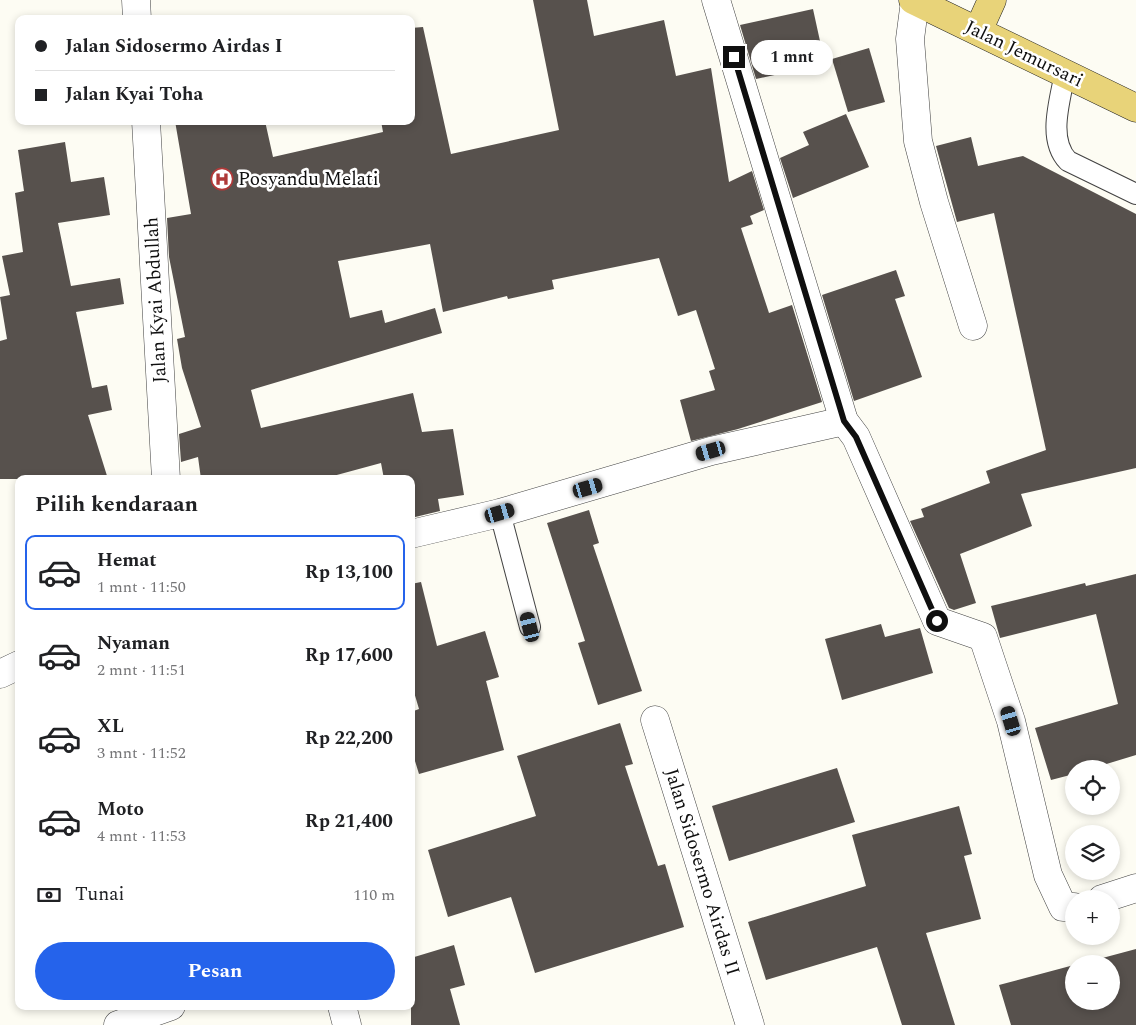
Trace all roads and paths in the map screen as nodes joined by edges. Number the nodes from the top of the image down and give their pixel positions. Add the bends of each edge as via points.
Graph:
1 (136, 0) edge
2 (716, 0) edge
3 (992, 0) edge
4 (914, 1) edge
5 (137, 15) edge
6 (978, 31) junction
7 (1065, 73) junction
8 (1136, 108) edge
9 (146, 125) edge
10 (1136, 194) edge
11 (973, 326) dead end
12 (844, 421) junction
13 (166, 475) edge
14 (500, 513) junction
15 (415, 533) edge
16 (530, 627) dead end
17 (15, 667) edge
18 (0, 674) edge
19 (655, 720) dead end
20 (1136, 888) edge
21 (1120, 893) edge
22 (1065, 907) edge
23 (160, 1010) edge
24 (343, 1010) edge
25 (118, 1025) edge
26 (348, 1025) edge
27 (750, 1025) edge

1 - 5 street
2 - 12 street
3 - 6 main road
4 - 6 main road, Jalan Jemursari
4 - 11 street via 910,39 918,142
6 - 7 main road, Jalan Jemursari
7 - 8 main road, Jalan Jemursari
7 - 10 lane via 1057,120 1057,144 1061,154 1068,162
9 - 13 street, Jalan Kyai Abdullah
12 - 14 street via 711,451
12 - 22 street via 856,437 937,621 983,637 1011,721 1048,875 1062,907
14 - 15 street
14 - 16 lane
17 - 18 street
19 - 27 street, Jalan Sidosermo Airdas II
20 - 21 street
23 - 25 street
24 - 26 street

